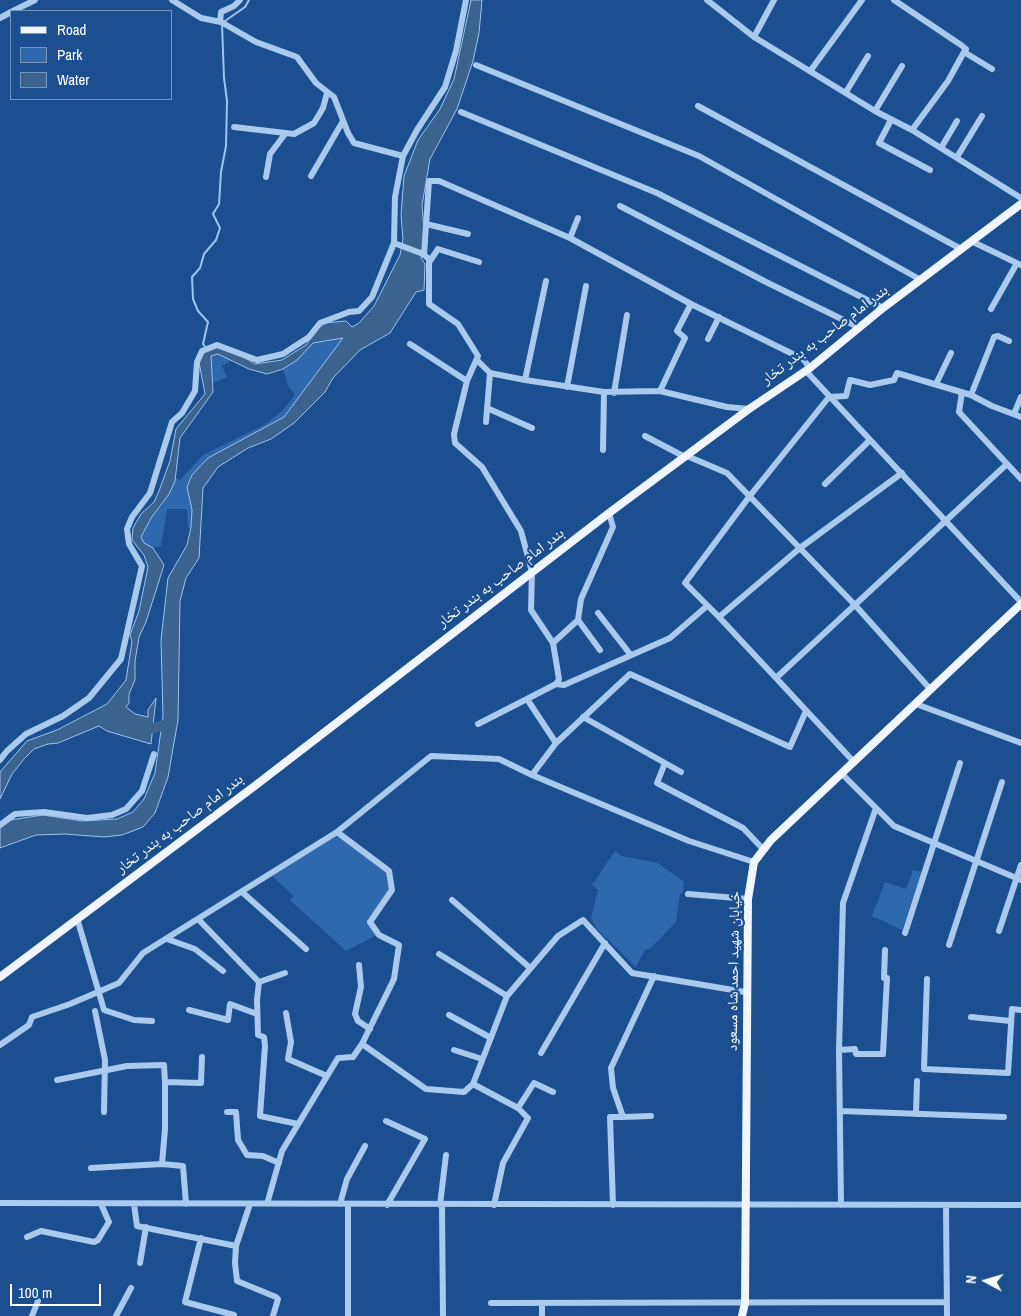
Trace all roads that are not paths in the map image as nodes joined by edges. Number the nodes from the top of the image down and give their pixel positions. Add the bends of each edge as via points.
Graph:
1 (36, 0) edge
2 (172, 0) edge
3 (240, 0) edge
4 (466, 0) edge
5 (707, 0) edge
6 (774, 0) edge
7 (862, 0) edge
8 (894, 0) edge
9 (16, 10) edge
10 (222, 23) junction
11 (754, 37) junction
12 (964, 52) junction
13 (868, 56) dead end
14 (476, 65) dead end
15 (902, 66) dead end
16 (992, 69) dead end
17 (811, 70) junction
18 (846, 92) junction
19 (327, 93) junction
20 (698, 106) dead end
21 (875, 111) junction
22 (461, 112) dead end
23 (982, 116) dead end
24 (891, 120) junction
25 (343, 121) junction
26 (957, 121) dead end
27 (234, 126) dead end
28 (912, 130) junction
29 (285, 134) junction
30 (941, 148) junction
31 (403, 156) junction
32 (957, 157) junction
33 (930, 170) dead end
34 (311, 176) dead end
35 (266, 177) dead end
36 (1021, 198) edge
37 (1021, 204) edge
38 (620, 206) dead end
39 (578, 218) dead end
40 (426, 224) junction
41 (468, 234) dead end
42 (570, 238) junction
43 (973, 242) junction
44 (396, 245) junction
45 (961, 250) junction
46 (423, 254) junction
47 (430, 261) junction
48 (479, 262) dead end
49 (1019, 264) edge
50 (921, 280) junction
51 (546, 281) dead end
52 (586, 286) dead end
53 (691, 304) junction
54 (883, 308) junction
55 (991, 309) dead end
56 (627, 315) dead end
57 (719, 317) junction
58 (860, 328) junction
59 (708, 338) dead end
60 (1008, 341) dead end
61 (410, 344) dead end
62 (951, 353) dead end
63 (478, 361) junction
64 (808, 369) junction
65 (490, 373) junction
66 (525, 380) junction
67 (467, 381) junction
68 (936, 384) junction
69 (567, 387) junction
70 (660, 391) junction
71 (604, 392) junction
72 (962, 392) junction
73 (614, 393) junction
74 (971, 395) junction
75 (829, 397) junction
76 (1021, 397) edge
77 (487, 408) junction
78 (749, 409) junction
79 (1014, 414) junction
80 (1021, 416) edge
81 (486, 422) dead end
82 (532, 428) dead end
83 (645, 436) dead end
84 (870, 441) junction
85 (602, 450) dead end
86 (686, 457) junction
87 (1007, 464) junction
88 (902, 473) junction
89 (1021, 479) edge
90 (825, 484) dead end
91 (750, 497) junction
92 (609, 513) junction
93 (945, 521) junction
94 (800, 548) junction
95 (532, 572) junction
96 (1021, 603) edge
97 (707, 606) junction
98 (855, 606) junction
99 (598, 613) dead end
100 (719, 617) junction
101 (578, 620) junction
102 (553, 643) junction
103 (600, 650) dead end
104 (630, 654) junction
105 (776, 678) junction
106 (556, 684) junction
107 (931, 690) junction
108 (527, 699) junction
109 (916, 704) junction
110 (806, 711) junction
111 (583, 717) junction
112 (478, 724) dead end
113 (556, 742) junction
114 (1021, 743) edge
115 (154, 754) dead end
116 (0, 760) edge
117 (854, 762) junction
118 (960, 762) dead end
119 (665, 763) junction
120 (681, 772) dead end
121 (842, 774) junction
122 (532, 775) junction
123 (1002, 782) dead end
124 (876, 808) junction
125 (0, 825) edge
126 (337, 832) junction
127 (934, 843) junction
128 (763, 849) junction
129 (976, 861) junction
130 (754, 862) junction
131 (1021, 865) edge
132 (1019, 879) edge
133 (242, 892) junction
134 (688, 894) dead end
135 (748, 899) junction
136 (452, 900) dead end
137 (77, 918) junction
138 (198, 919) junction
139 (999, 931) dead end
140 (905, 933) dead end
141 (167, 939) junction
142 (605, 943) junction
143 (949, 945) dead end
144 (306, 949) dead end
145 (884, 950) dead end
146 (439, 954) dead end
147 (359, 965) dead end
148 (529, 967) junction
149 (223, 971) dead end
150 (285, 973) dead end
151 (654, 976) junction
152 (0, 977) edge
153 (927, 979) dead end
154 (259, 982) junction
155 (100, 991) junction
156 (745, 992) junction
157 (507, 996) junction
158 (189, 1010) dead end
159 (1021, 1010) edge
160 (95, 1011) dead end
161 (286, 1013) dead end
162 (257, 1014) junction
163 (448, 1015) dead end
164 (971, 1016) dead end
165 (152, 1021) dead end
166 (1011, 1021) junction
167 (370, 1029) junction
168 (491, 1038) junction
169 (362, 1044) junction
170 (0, 1045) edge
171 (454, 1050) dead end
172 (839, 1050) junction
173 (541, 1053) dead end
174 (202, 1057) dead end
175 (482, 1059) junction
176 (105, 1071) junction
177 (327, 1076) junction
178 (57, 1080) dead end
179 (917, 1081) dead end
180 (165, 1082) junction
181 (473, 1084) junction
182 (553, 1092) dead end
183 (518, 1108) junction
184 (840, 1111) junction
185 (104, 1112) dead end
186 (227, 1112) dead end
187 (916, 1114) junction
188 (651, 1116) dead end
189 (623, 1117) junction
190 (1004, 1117) dead end
191 (386, 1121) dead end
192 (298, 1124) junction
193 (366, 1146) dead end
194 (446, 1155) dead end
195 (279, 1163) junction
196 (162, 1164) junction
197 (92, 1168) dead end
198 (0, 1203) edge
199 (100, 1204) junction
200 (134, 1204) junction
201 (186, 1204) junction
202 (250, 1204) junction
203 (267, 1204) junction
204 (340, 1204) junction
205 (348, 1204) junction
206 (387, 1205) junction
207 (441, 1205) junction
208 (494, 1205) junction
209 (613, 1205) junction
210 (746, 1205) junction
211 (840, 1205) junction
212 (946, 1205) junction
213 (1021, 1205) edge
214 (146, 1228) junction
215 (27, 1237) dead end
216 (201, 1238) junction
217 (236, 1246) junction
218 (140, 1263) dead end
219 (131, 1288) dead end
220 (38, 1301) dead end
221 (947, 1302) junction
222 (745, 1303) junction
223 (491, 1304) dead end
224 (542, 1304) junction
225 (32, 1316) edge
226 (116, 1316) edge
227 (234, 1316) edge
228 (273, 1316) edge
229 (348, 1316) edge
230 (443, 1316) edge
231 (542, 1316) edge
232 (742, 1316) edge
233 (749, 1316) edge
234 (947, 1316) edge

1 - 9 street
2 - 10 street via 201,18
3 - 10 street via 221,12
4 - 31 street via 445,87
5 - 11 street
6 - 11 street
7 - 17 street
8 - 12 street via 961,45 966,49
10 - 19 street via 256,42 297,57
11 - 17 street
12 - 16 street
12 - 28 street via 948,81
13 - 18 street
14 - 50 street via 699,156
15 - 21 street
17 - 18 street
18 - 21 street
19 - 25 street via 334,97
19 - 29 street via 314,123 294,134
20 - 45 street
21 - 24 street
22 - 54 street via 657,193
23 - 32 street
24 - 28 street
24 - 33 street via 879,143
25 - 31 street via 354,143
25 - 34 street
26 - 30 street
27 - 29 street
28 - 30 street
29 - 35 street via 270,154
30 - 32 street
31 - 44 street via 396,197
32 - 36 street
37 - 43 main road, بندر امام صاحب به بندر تخار
38 - 58 street
39 - 42 street
40 - 41 street
40 - 42 street via 429,181 439,181
40 - 46 street
42 - 53 street
43 - 45 main road, بندر امام صاحب به بندر تخار
43 - 49 street
44 - 46 street
44 - 116 street via 372,297 359,311 320,323 309,337 283,354 257,360 226,347 209,346 202,350 196,362 195,391 182,413 172,422 150,493 127,529 129,544 142,566 121,659 89,698 63,716 26,734
45 - 50 main road, بندر امام صاحب به بندر تخار
46 - 47 street
47 - 48 street via 438,248
47 - 63 street via 429,304 458,324
49 - 55 street
50 - 54 main road, بندر امام صاحب به بندر تخار
51 - 66 street
52 - 69 street
53 - 57 street
53 - 70 street via 677,330 686,338
54 - 58 main road, بندر امام صاحب به بندر تخار
56 - 73 street
57 - 59 street
57 - 64 street via 803,359
58 - 64 main road, بندر امام صاحب به بندر تخار
60 - 74 street via 994,337
61 - 67 street
62 - 68 street
63 - 65 street
63 - 67 street
64 - 75 street
64 - 78 main road, بندر امام صاحب به بندر تخار
65 - 66 street
65 - 77 street
66 - 69 street
67 - 95 street via 454,434 455,443 482,467 521,531
68 - 72 street
68 - 75 street via 897,372 894,380 870,385 850,380 846,396
69 - 71 street
70 - 73 street
70 - 78 street
71 - 73 street
71 - 85 street
72 - 74 street
72 - 87 street via 959,412
74 - 79 street
75 - 84 street
75 - 91 street
76 - 79 street
77 - 81 street
77 - 82 street
78 - 86 main road, بندر امام صاحب به بندر تخار
79 - 80 street
83 - 86 street
84 - 88 street
84 - 90 street
86 - 91 street via 727,473
86 - 92 main road, بندر امام صاحب به بندر تخار
87 - 89 street
87 - 93 street
88 - 93 street
88 - 94 street
91 - 94 street
91 - 97 street via 685,584
92 - 95 main road, بندر امام صاحب به بندر تخار
92 - 101 street via 614,527 581,598
93 - 96 street
93 - 98 street
94 - 98 street
94 - 100 street
95 - 102 street via 531,610
95 - 137 main road, بندر امام صاحب به بندر تخار
96 - 107 main road, خیابان شهید احمد شاه مسعود
97 - 100 street
97 - 104 street via 670,638
98 - 105 street
98 - 107 street
99 - 104 street
100 - 105 street
101 - 102 street
101 - 103 street
102 - 106 street via 559,679
104 - 106 street via 564,685
105 - 110 street
106 - 108 street
107 - 109 main road, خیابان شهید احمد شاه مسعود
108 - 112 street
108 - 113 street
109 - 114 street
109 - 117 main road, خیابان شهید احمد شاه مسعود
110 - 111 street via 790,747 630,674
110 - 117 street
111 - 113 street
111 - 119 street
113 - 122 street
115 - 125 street via 142,791 126,809 112,815 87,818 44,812 15,814
117 - 121 main road, خیابان شهید احمد شاه مسعود
118 - 127 street
119 - 120 street
119 - 128 street via 657,783 743,828
121 - 124 street
121 - 128 main road, خیابان شهید احمد شاه مسعود
122 - 126 street via 500,759 431,756
122 - 130 street via 689,841
123 - 129 street
124 - 127 street via 894,826
124 - 172 street via 842,903
126 - 133 street
126 - 167 street via 389,871 392,890 370,922 379,935 399,946 394,979
127 - 129 street
127 - 140 street
128 - 130 main road, خیابان شهید احمد شاه مسعود
129 - 132 street
129 - 143 street
130 - 135 main road, خیابان شهید احمد شاه مسعود
131 - 132 street
132 - 139 street
133 - 138 street
133 - 144 street
134 - 135 street
135 - 156 main road, خیابان شهید احمد شاه مسعود
136 - 148 street
137 - 152 main road, بندر امام صاحب به بندر تخار
137 - 155 street
138 - 141 street
138 - 154 street
141 - 149 street via 195,949
141 - 155 street via 144,953 119,983
142 - 148 street via 582,921 558,936
142 - 151 street via 632,973
142 - 173 street
145 - 172 street via 883,1054 856,1054 856,1049
146 - 157 street
147 - 167 street via 361,988 355,1014
148 - 157 street
150 - 154 street
151 - 156 street
151 - 189 street via 611,1068 613,1088
153 - 166 street via 924,1069 1008,1073
154 - 162 street
155 - 165 street via 104,1010 134,1020
155 - 170 street via 32,1017 29,1026
156 - 210 main road, خیابان شهید احمد شاه مسعود
157 - 168 street
158 - 162 street via 228,1020 230,1004
159 - 166 street via 1012,1009
160 - 176 street
161 - 177 street via 291,1042 288,1059
162 - 192 street via 258,1035 264,1037 265,1046 260,1116
163 - 168 street
164 - 166 street
167 - 169 street
168 - 175 street
169 - 177 street via 353,1057 338,1058
169 - 181 street via 426,1089 464,1092
171 - 175 street
172 - 184 street
174 - 180 street via 201,1083
175 - 181 street
176 - 178 street
176 - 180 street via 127,1066 164,1065
176 - 185 street
177 - 192 street
179 - 187 street
180 - 196 street
181 - 183 street
182 - 183 street via 534,1082
183 - 208 street via 528,1118 503,1163
184 - 187 street
184 - 211 street
186 - 195 street via 236,1112 238,1140 247,1155 263,1156
187 - 190 street
188 - 189 street
189 - 209 street via 610,1116
191 - 206 street via 425,1139
192 - 195 street via 282,1151
193 - 204 street via 347,1179
194 - 207 street
195 - 203 street
196 - 197 street
196 - 201 street via 183,1166
198 - 199 street
199 - 200 street
199 - 215 street via 109,1222 94,1242 41,1231
200 - 201 street
200 - 214 street via 137,1226
201 - 202 street
202 - 203 street
202 - 217 street
203 - 204 street
204 - 205 street
205 - 206 street
205 - 229 street
206 - 207 street
207 - 208 street
207 - 230 street
208 - 209 street
209 - 210 street
210 - 211 street
210 - 222 main road, خیابان شهید احمد شاه مسعود
211 - 212 street
212 - 213 street
212 - 221 street
214 - 216 street
214 - 218 street
216 - 217 street
216 - 227 street via 185,1302
217 - 228 street via 237,1281 276,1296
219 - 226 street
220 - 225 street
221 - 222 street
221 - 234 street
222 - 224 street
222 - 232 main road, خیابان شهید احمد شاه مسعود
222 - 233 main road, خیابان شهید احمد شاه مسعود
223 - 224 street
224 - 231 street

